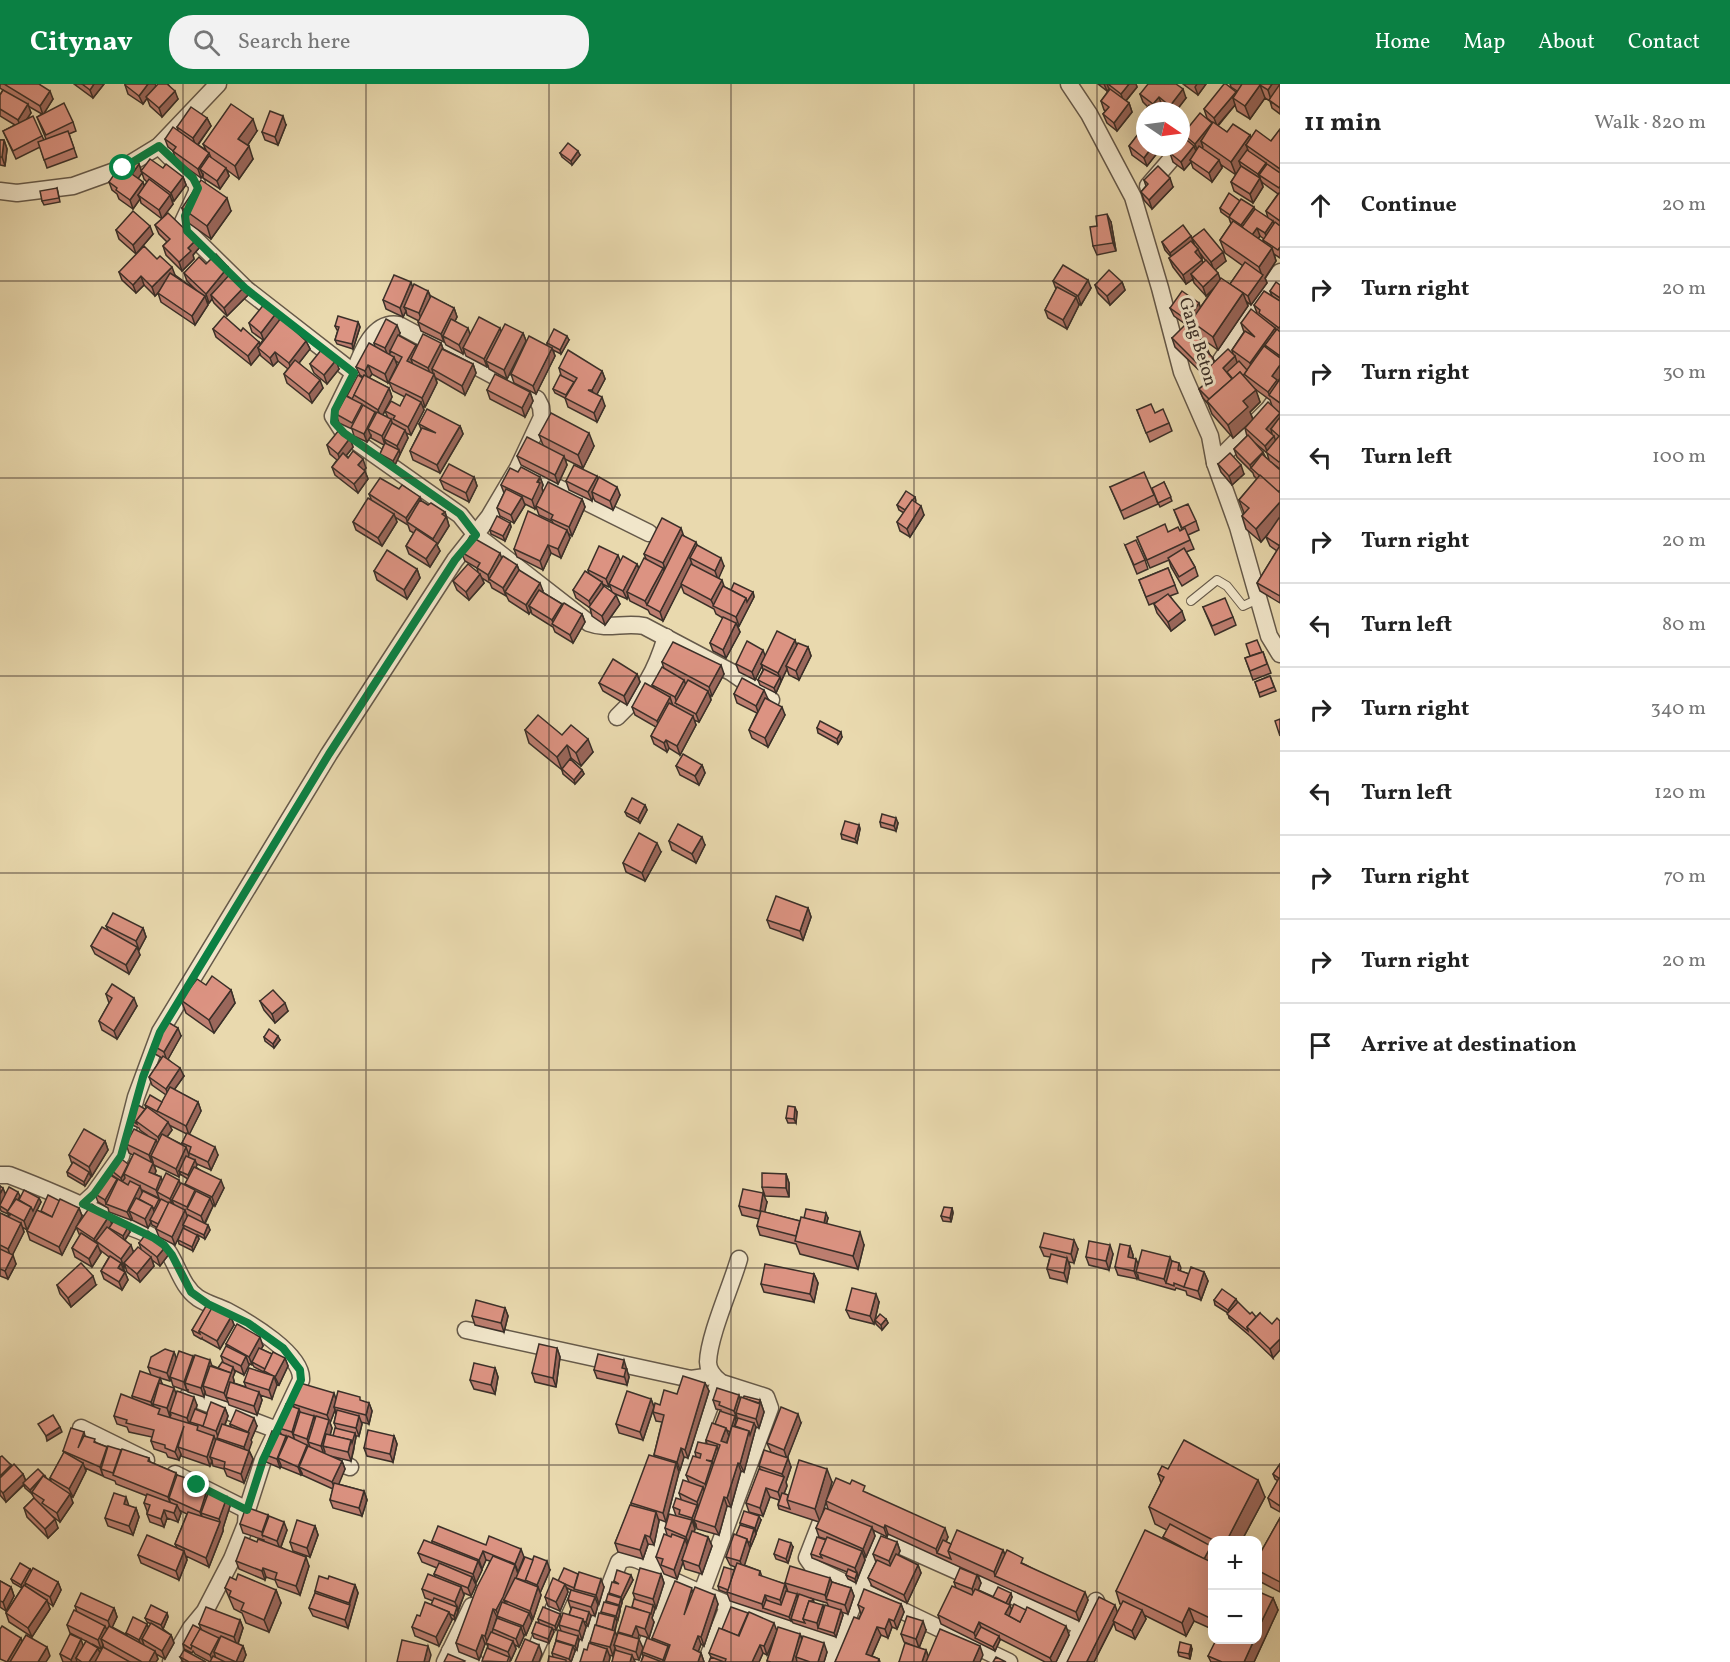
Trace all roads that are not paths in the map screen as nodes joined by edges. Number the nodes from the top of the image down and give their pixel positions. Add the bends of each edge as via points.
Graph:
1 (217, 84) edge
2 (1069, 84) edge
3 (1195, 131) edge
4 (159, 146) junction
5 (2, 194) edge
6 (1133, 197) junction
7 (1280, 272) edge
8 (354, 373) junction
9 (1280, 394) edge
10 (1193, 398) junction
11 (1215, 463) junction
12 (518, 468) junction
13 (649, 533) dead end
14 (476, 535) junction
15 (1191, 601) dead end
16 (1251, 602) junction
17 (1280, 618) edge
18 (1269, 636) junction
19 (666, 637) junction
20 (1280, 654) edge
21 (771, 700) edge
22 (617, 717) dead end
23 (0, 1175) edge
24 (83, 1204) junction
25 (739, 1259) dead end
26 (466, 1330) dead end
27 (716, 1379) junction
28 (188, 1396) edge
29 (81, 1428) edge
30 (276, 1433) junction
31 (350, 1467) dead end
32 (831, 1497) edge
33 (247, 1510) junction
34 (825, 1513) junction
35 (882, 1537) junction
36 (649, 1568) junction
37 (671, 1580) junction
38 (562, 1590) edge
39 (859, 1590) junction
40 (702, 1592) junction
41 (479, 1593) edge
42 (1096, 1601) edge
43 (729, 1604) junction
44 (781, 1625) junction
45 (1083, 1627) junction
46 (774, 1644) edge
47 (836, 1644) junction
48 (447, 1657) edge
49 (998, 1660) edge
50 (171, 1662) edge
51 (475, 1662) edge
52 (530, 1662) edge
53 (580, 1662) edge
54 (640, 1662) edge
55 (706, 1662) edge
56 (829, 1662) edge
57 (1064, 1662) edge

1 - 4 street
2 - 6 street, Gang Beton
3 - 6 street via 1148,187
4 - 5 street via 123,168 73,186
4 - 8 street via 197,184 183,222 187,231 246,289
6 - 10 street, Gang Beton via 1182,372
7 - 10 street
8 - 12 street via 375,333 394,324 537,399 542,417
8 - 14 street via 335,410 334,422 460,514
9 - 11 street
10 - 11 street, Gang Beton
11 - 16 street, Gang Beton via 1238,527
12 - 13 street
12 - 14 street
14 - 19 street via 589,623 600,627 632,624
14 - 24 street via 455,560 329,754 160,1032 133,1107 121,1156
15 - 16 lane via 1217,580
16 - 18 street, Gang Beton
17 - 18 street
18 - 20 street, Gang Beton
19 - 21 street via 731,672
19 - 22 street via 654,674
23 - 24 street
24 - 30 street via 154,1238 172,1255 183,1279 198,1298 267,1336 295,1362 301,1380
25 - 27 street via 708,1364
26 - 27 street via 679,1377
27 - 36 street
27 - 40 street via 766,1397 770,1408
28 - 30 street
29 - 33 street
30 - 31 street via 298,1447
30 - 33 street
32 - 34 street
33 - 50 street via 241,1538 213,1597
34 - 35 street
34 - 39 street via 807,1558 809,1563
35 - 39 street
35 - 45 street via 955,1577
36 - 37 street
36 - 53 street via 631,1558 618,1562
37 - 40 street
37 - 54 street
38 - 52 street
39 - 47 street
39 - 49 street via 939,1620
40 - 43 street
41 - 48 street
42 - 45 street
43 - 44 street
43 - 55 street
44 - 46 street
44 - 47 street
45 - 57 street
47 - 56 street
48 - 51 street

